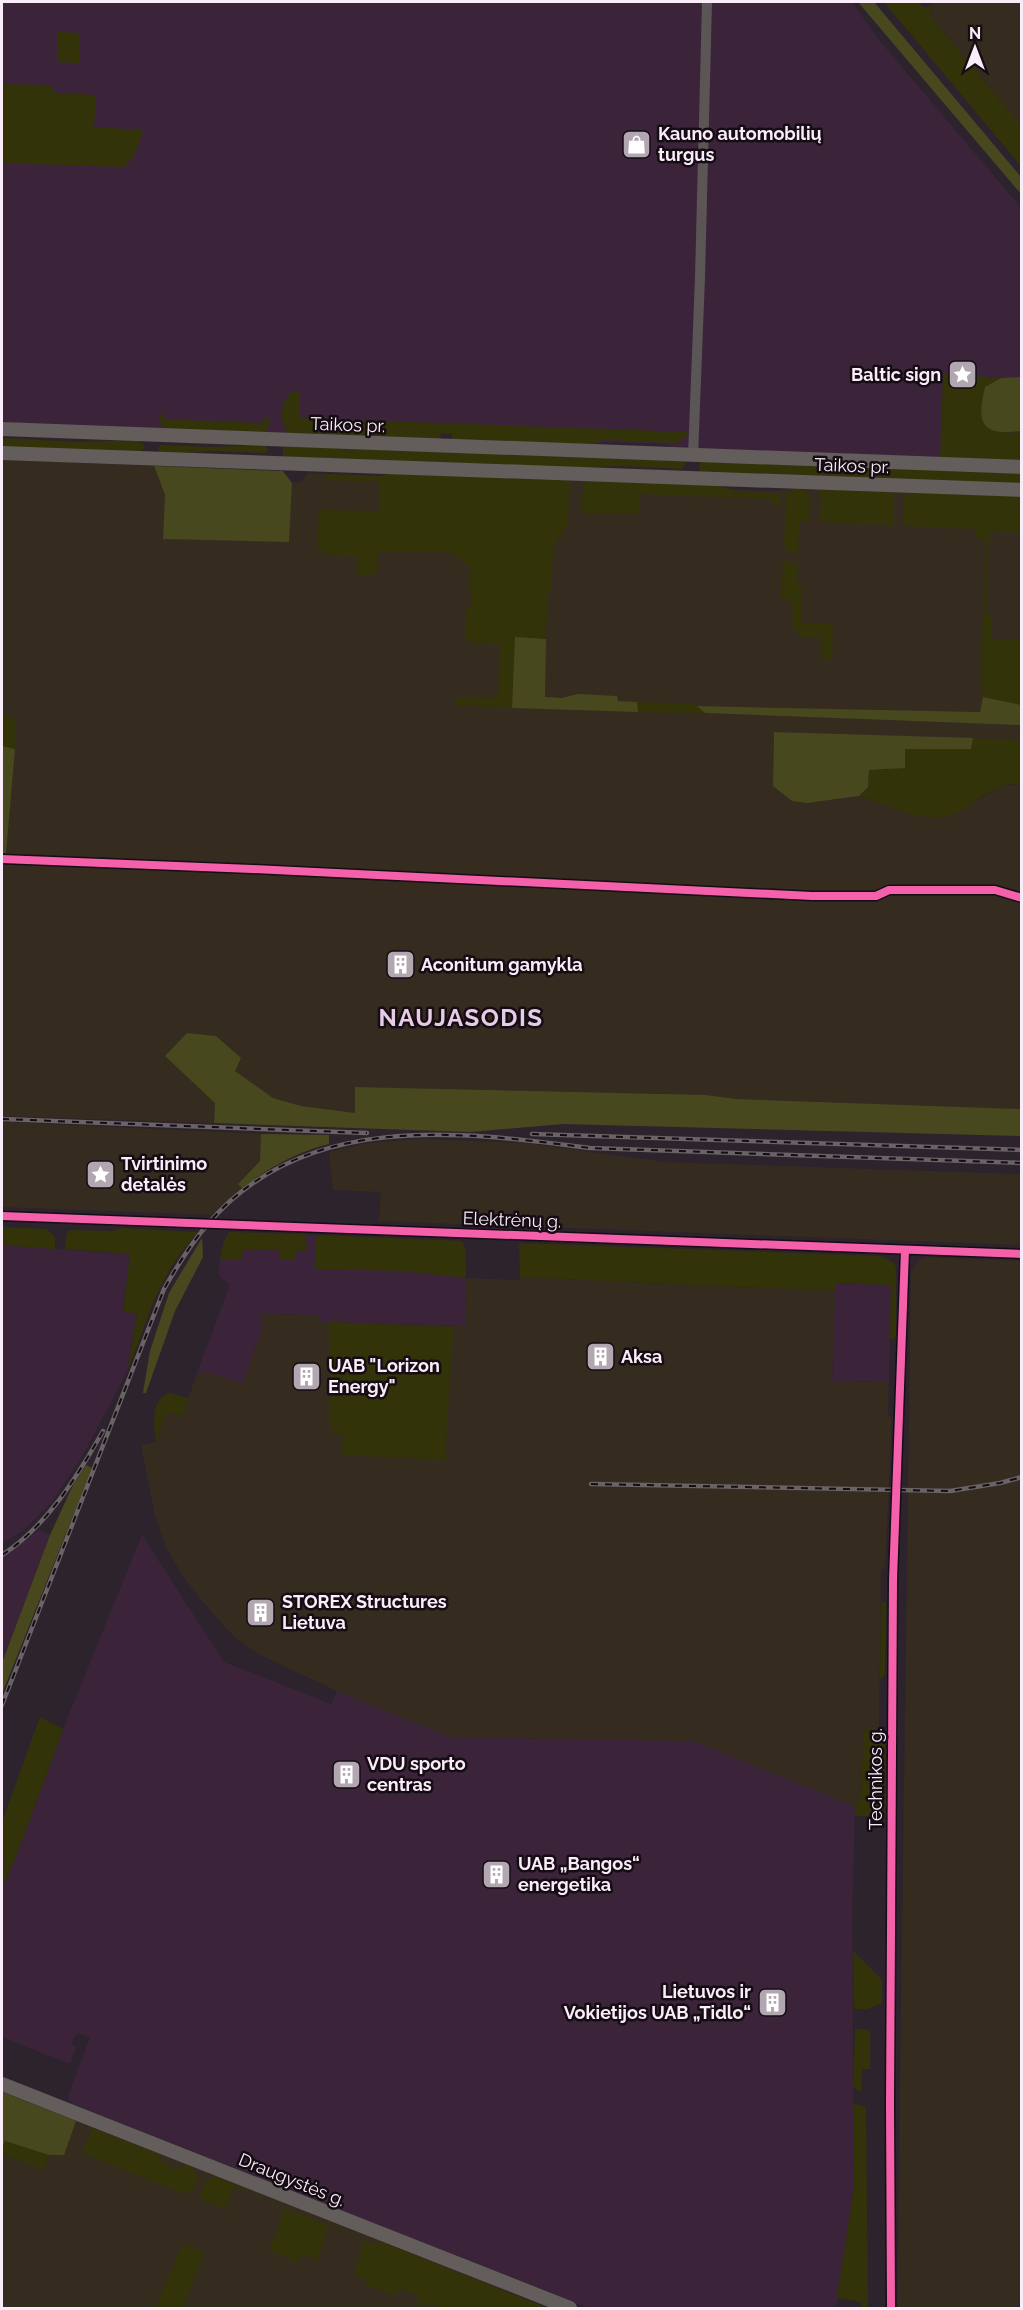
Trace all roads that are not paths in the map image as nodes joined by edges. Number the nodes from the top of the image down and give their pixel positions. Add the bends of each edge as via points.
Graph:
1 (707, 2) edge
2 (2, 429) edge
3 (156, 436) junction
4 (274, 440) junction
5 (2, 453) edge
6 (693, 456) junction
7 (152, 459) junction
8 (273, 463) junction
9 (1022, 468) edge
10 (681, 478) junction
11 (1022, 490) edge
12 (2, 860) edge
13 (1022, 898) edge
14 (2, 1216) edge
15 (905, 1250) junction
16 (1022, 1254) edge
17 (2, 2084) edge
18 (570, 2308) edge
19 (891, 2308) edge

1 - 6 street
2 - 3 main road, Taikos pr.
3 - 4 main road, Taikos pr.
3 - 7 main road
4 - 6 main road, Taikos pr.
4 - 8 main road
5 - 7 main road, Taikos pr.
6 - 9 main road, Taikos pr.
6 - 10 main road via 692,465
7 - 8 main road, Taikos pr.
8 - 10 main road, Taikos pr.
10 - 11 main road, Taikos pr.
12 - 13 street via 812,896 876,896 889,890 995,890
14 - 15 street, Elektrėnų g.
15 - 16 street, Elektrėnų g.
15 - 19 street, Technikos g. via 893,1580
17 - 18 main road, Draugystės g.

